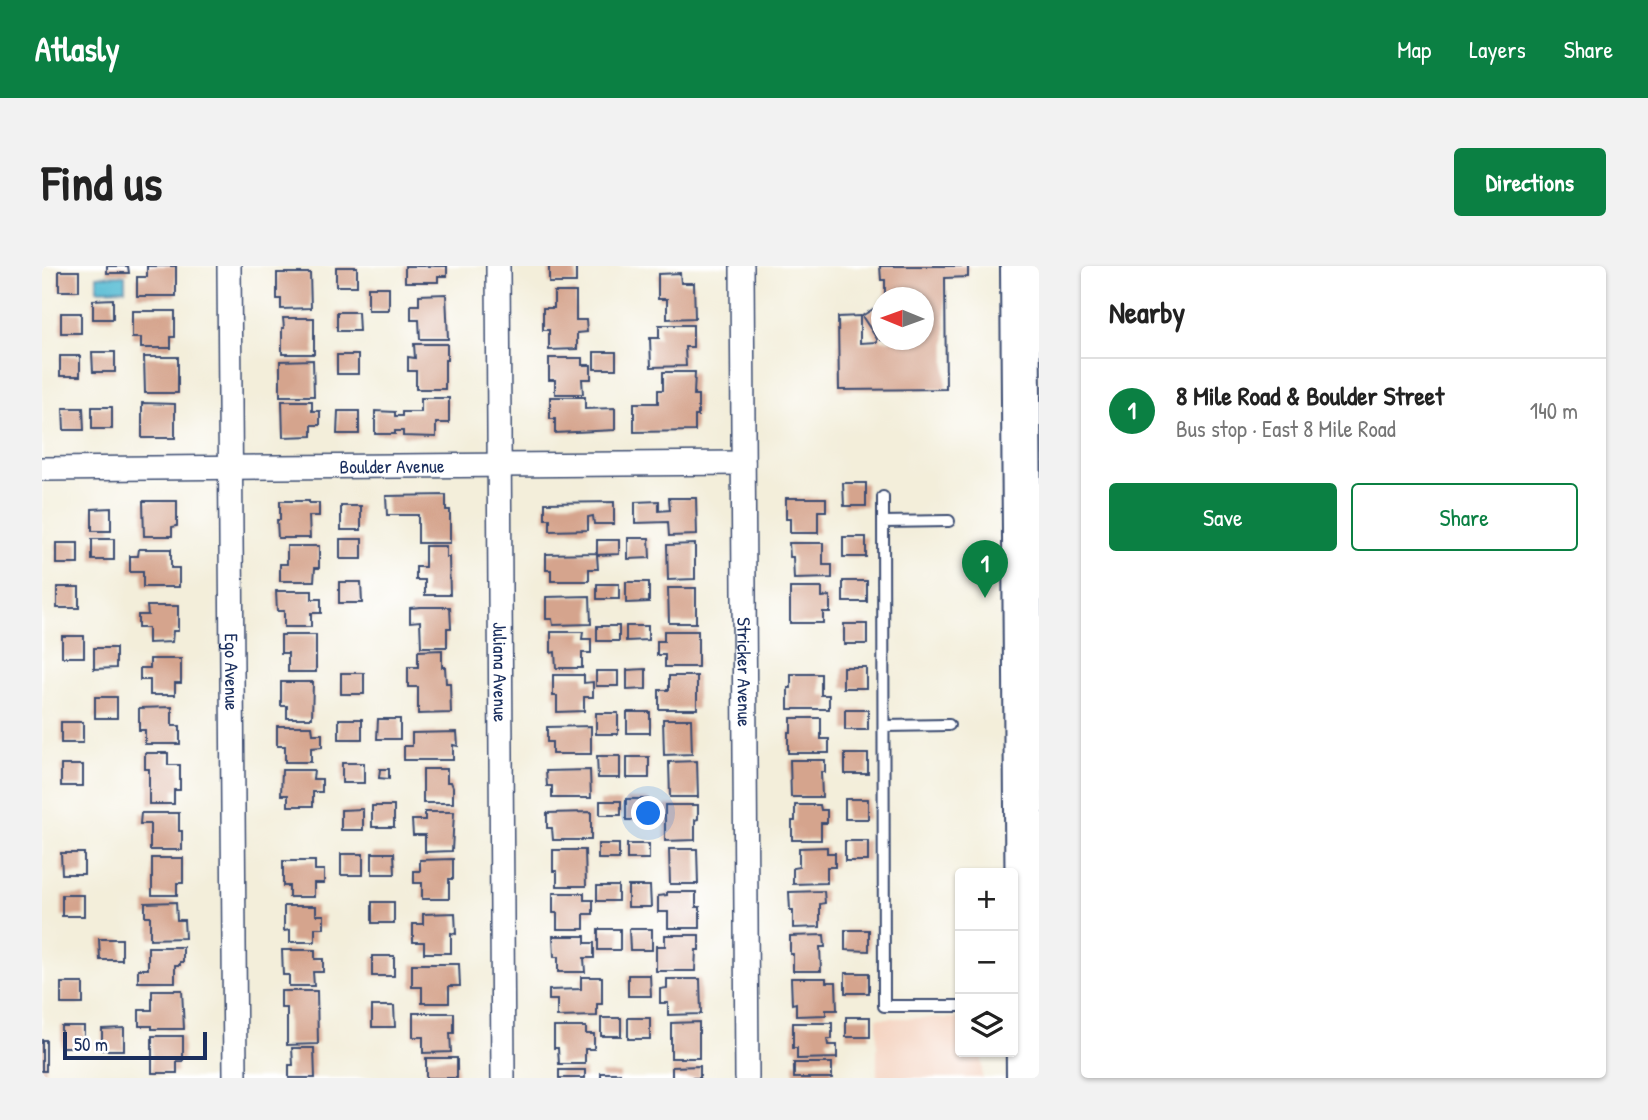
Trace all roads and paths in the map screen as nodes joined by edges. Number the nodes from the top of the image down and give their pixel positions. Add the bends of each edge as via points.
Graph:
1 (229, 266) edge
2 (498, 266) edge
3 (742, 266) edge
4 (1020, 266) edge
5 (1030, 384) edge
6 (743, 463) junction
7 (499, 465) junction
8 (230, 467) junction
9 (42, 469) edge
10 (883, 497) dead end
11 (949, 521) dead end
12 (883, 522) junction
13 (949, 725) dead end
14 (884, 726) junction
15 (1032, 813) edge
16 (1026, 985) edge
17 (955, 1006) edge
18 (234, 1078) edge
19 (503, 1078) edge
20 (747, 1078) edge
21 (1026, 1078) edge

1 - 8 street, Ego Avenue
2 - 7 street, Juliana Avenue
3 - 6 street, Stricker Avenue
4 - 5 highway
5 - 15 highway
6 - 7 street, Boulder Avenue
6 - 20 street, Stricker Avenue
7 - 8 street, Boulder Avenue
7 - 19 street, Juliana Avenue
8 - 9 street, Boulder Avenue
8 - 18 street, Ego Avenue
10 - 12 lane
11 - 12 lane
12 - 14 lane
13 - 14 lane
14 - 17 lane via 884,1006
15 - 16 highway
16 - 21 highway

